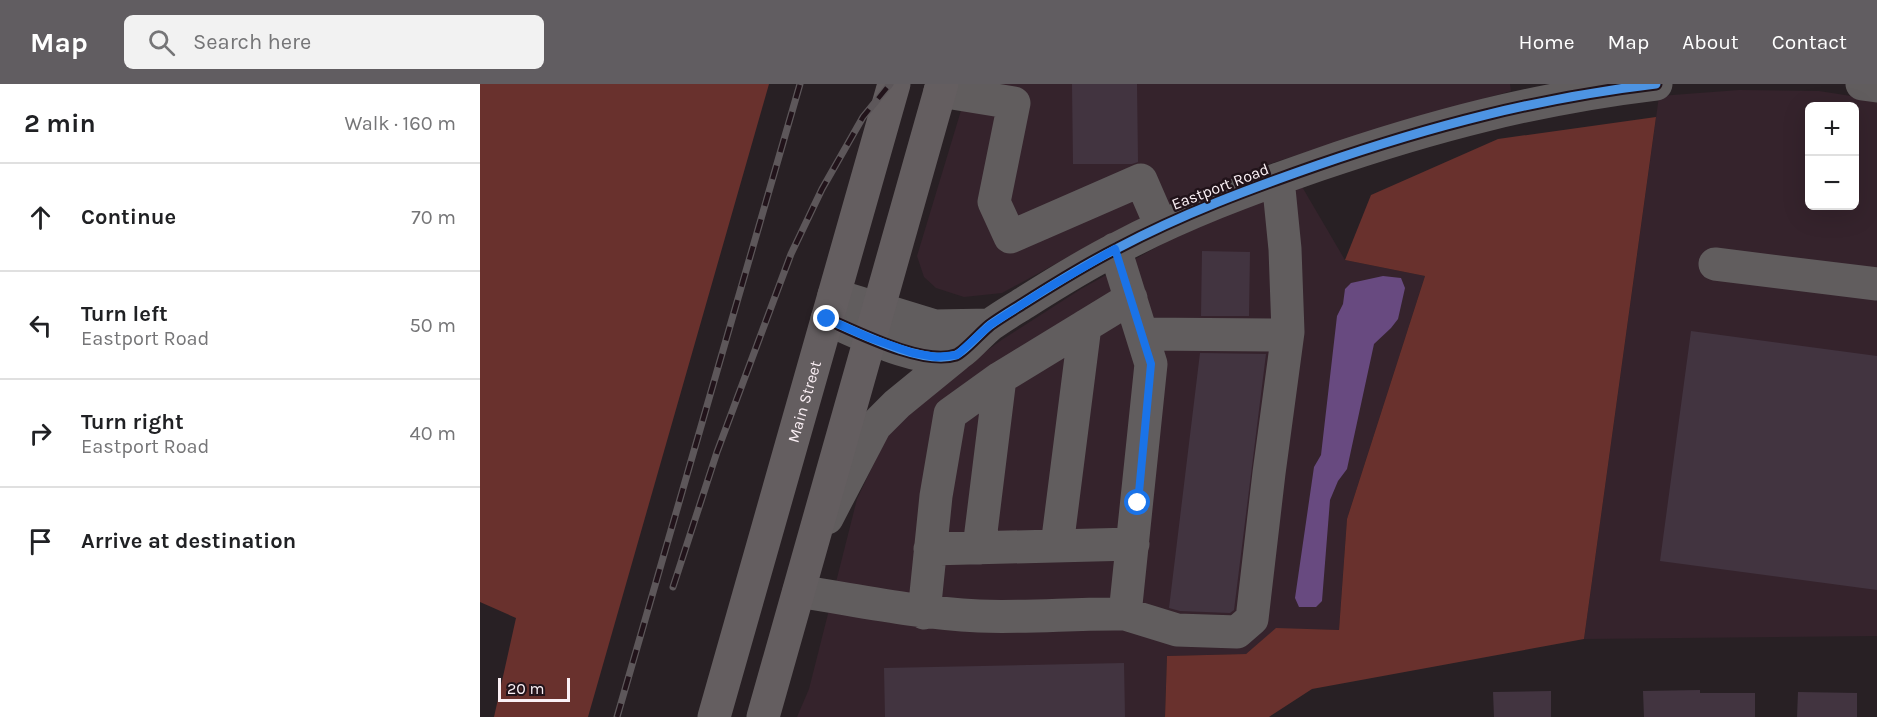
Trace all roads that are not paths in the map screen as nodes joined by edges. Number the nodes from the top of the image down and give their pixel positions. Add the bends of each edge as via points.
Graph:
1 (894, 84) edge
2 (1656, 84) edge
3 (1862, 84) edge
4 (1877, 86) edge
5 (941, 87) edge
6 (1278, 179) junction
7 (1161, 226) junction
8 (1115, 249) junction
9 (1715, 264) dead end
10 (1877, 284) edge
11 (1131, 298) junction
12 (830, 307) junction
13 (874, 323) junction
14 (990, 325) junction
15 (1085, 326) junction
16 (1142, 334) junction
17 (1287, 335) junction
18 (957, 355) junction
19 (1000, 378) junction
20 (1133, 544) junction
21 (1057, 546) junction
22 (979, 548) junction
23 (811, 549) junction
24 (930, 549) junction
25 (799, 591) junction
26 (924, 613) junction
27 (1125, 614) junction
28 (714, 717) edge
29 (763, 717) edge

1 - 12 main road, Main Street
2 - 6 street, Eastport Road via 1550,99 1470,118
3 - 4 street
5 - 7 street via 1014,103 994,202 1010,237 1141,180
5 - 13 main road
6 - 7 street, Eastport Road
6 - 17 street
7 - 8 street, Eastport Road
8 - 11 street
8 - 14 street, Eastport Road
9 - 10 street
11 - 15 street
11 - 16 street
12 - 13 street
12 - 28 main road, Main Street
13 - 14 street
13 - 18 street via 913,353
13 - 23 main road
14 - 18 street, Eastport Road
15 - 19 street
15 - 21 street
16 - 17 street
16 - 20 street via 1151,364
17 - 27 street via 1252,619 1237,632 1177,630
18 - 23 street, Eastport Road via 875,426
19 - 22 street
19 - 24 street via 950,414
20 - 21 street
20 - 27 street
21 - 22 street
22 - 24 street
23 - 25 main road
24 - 26 street
25 - 26 street
25 - 29 main road
26 - 27 street

